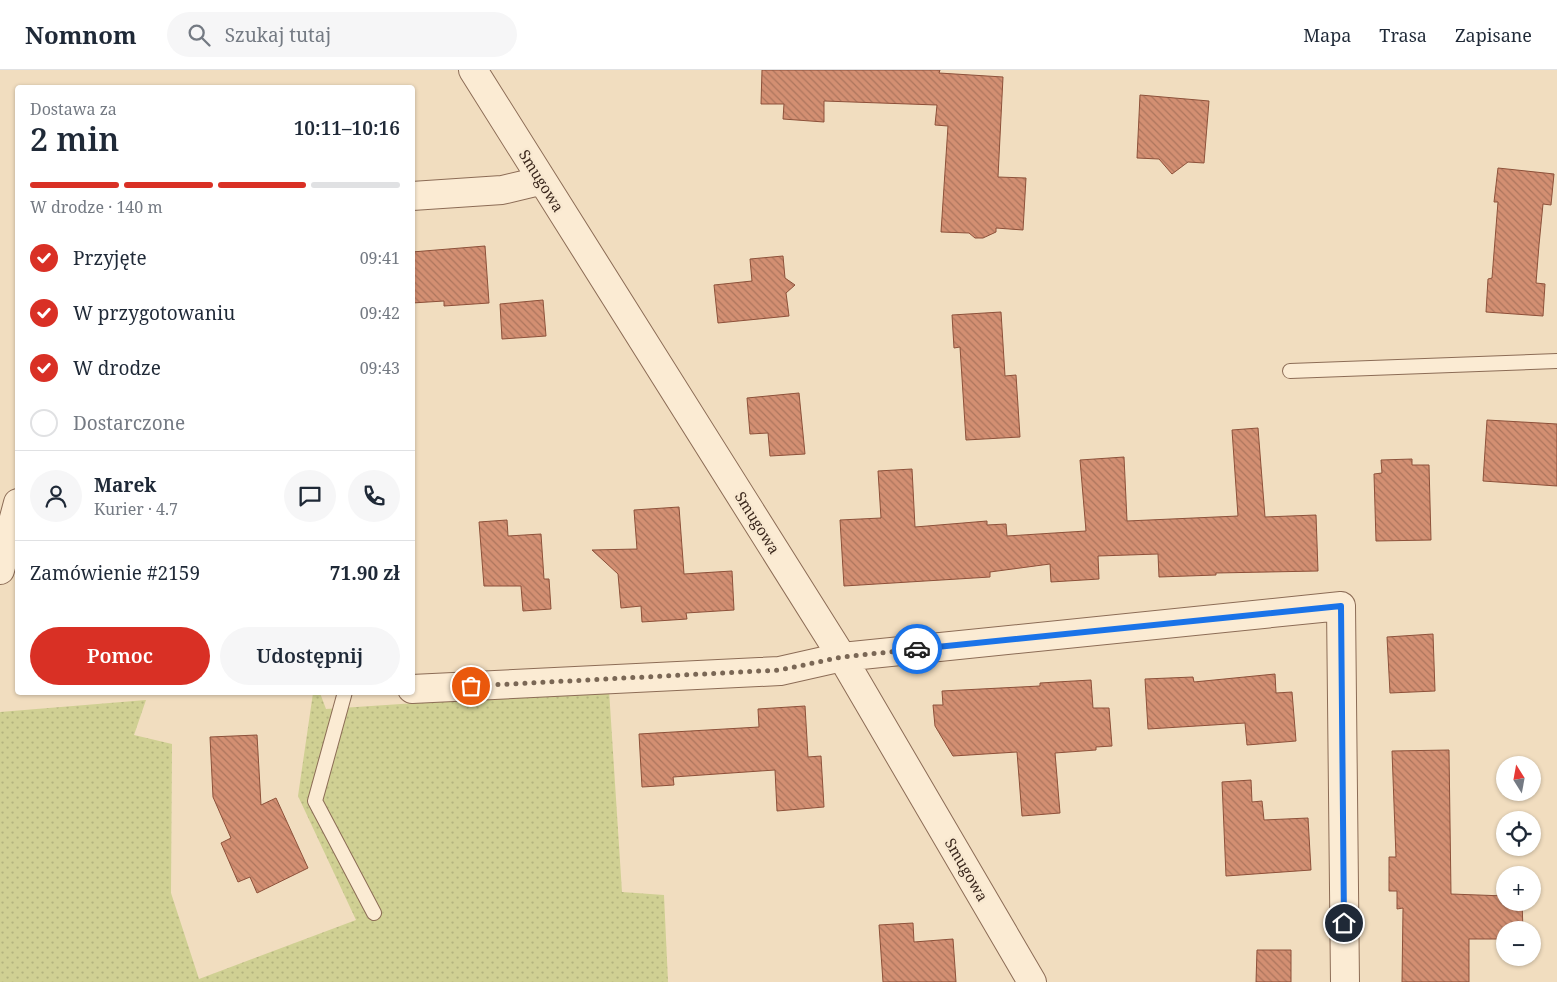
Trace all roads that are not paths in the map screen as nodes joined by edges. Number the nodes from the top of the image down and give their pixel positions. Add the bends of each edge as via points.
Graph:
1 (472, 70) edge
2 (540, 181) junction
3 (415, 196) edge
4 (1557, 361) edge
5 (1290, 371) dead end
6 (15, 514) edge
7 (0, 570) edge
8 (842, 657) junction
9 (415, 688) edge
10 (344, 695) edge
11 (374, 913) dead end
12 (1032, 982) edge
13 (1345, 982) edge

1 - 2 street, Smugowa
2 - 3 street via 502,190
2 - 8 street, Smugowa
4 - 5 lane
6 - 7 street
8 - 9 street via 780,670
8 - 12 street, Smugowa
8 - 13 street via 1341,606
10 - 11 lane via 315,801

